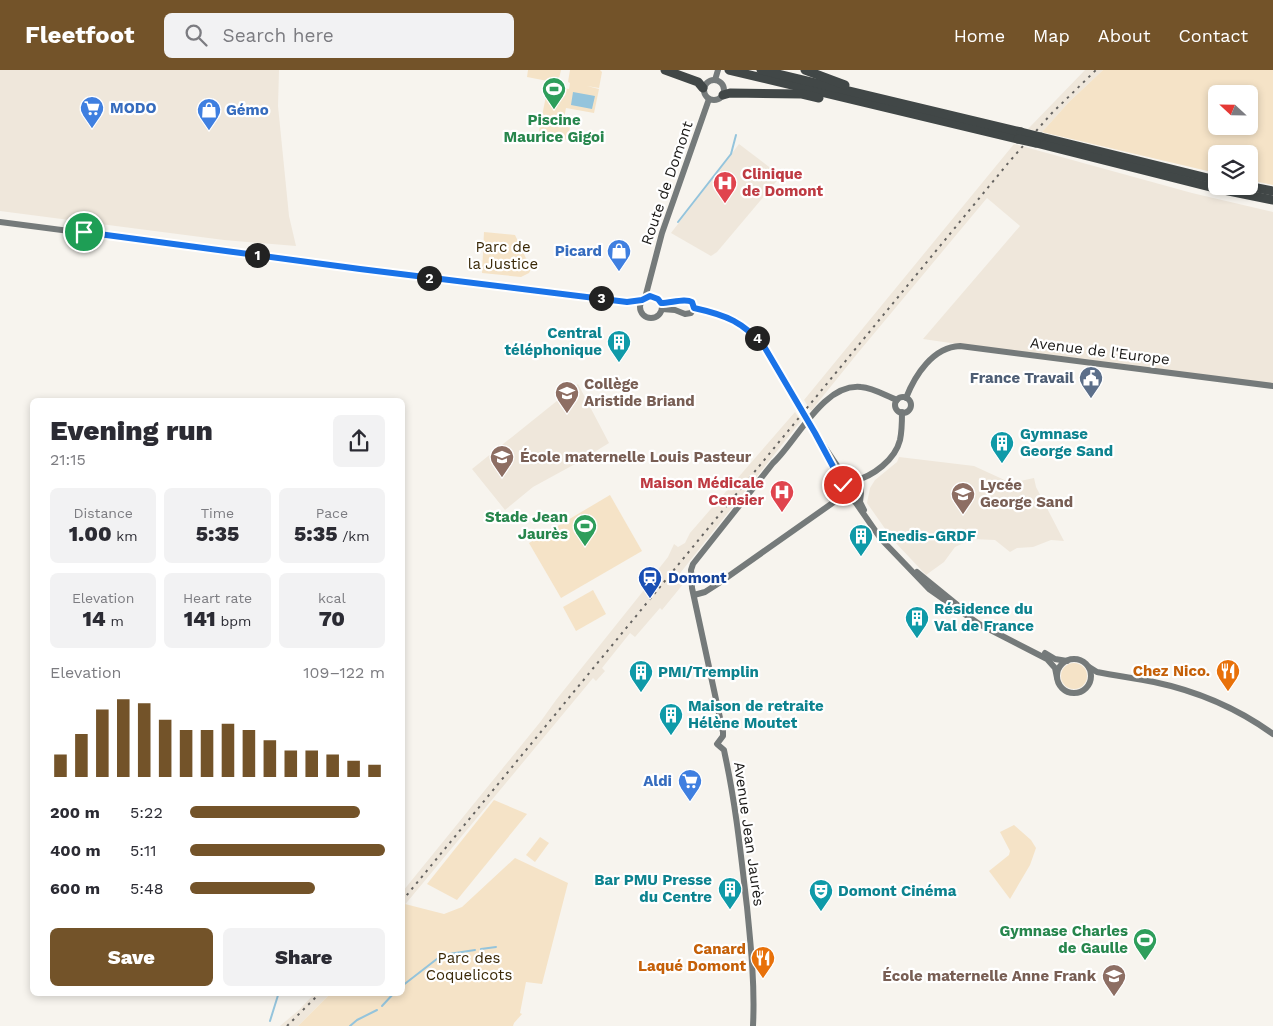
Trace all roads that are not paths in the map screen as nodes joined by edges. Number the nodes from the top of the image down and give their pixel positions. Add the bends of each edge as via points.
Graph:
1 (665, 70) edge
2 (718, 70) edge
3 (761, 70) edge
4 (805, 70) edge
5 (732, 71) edge
6 (715, 80) junction
7 (703, 88) junction
8 (723, 95) junction
9 (709, 99) junction
10 (927, 114) junction
11 (1038, 140) junction
12 (1208, 178) edge
13 (1258, 188) edge
14 (1273, 191) edge
15 (1273, 200) edge
16 (0, 222) edge
17 (651, 275) junction
18 (654, 297) junction
19 (644, 299) junction
20 (627, 302) junction
21 (661, 306) junction
22 (640, 308) junction
23 (694, 308) junction
24 (1273, 386) edge
25 (906, 398) junction
26 (897, 400) junction
27 (902, 412) junction
28 (815, 433) junction
29 (867, 477) junction
30 (853, 481) junction
31 (844, 490) junction
32 (861, 491) junction
33 (850, 498) junction
34 (694, 595) junction
35 (1067, 661) junction
36 (1089, 667) junction
37 (1119, 676) junction
38 (1058, 678) junction
39 (1089, 684) junction
40 (1183, 690) junction
41 (1273, 734) edge
42 (1273, 738) edge
43 (753, 1026) edge

1 - 7 highway via 698,82
2 - 6 street
3 - 10 highway
4 - 10 highway
5 - 10 highway
6 - 7 street
6 - 8 street via 723,86
7 - 9 street
8 - 9 street via 716,100
8 - 10 highway via 802,94
9 - 17 street, Route de Domont via 662,233
10 - 11 highway, bridge
11 - 12 highway
11 - 15 highway via 1214,188
13 - 14 highway
16 - 20 street
17 - 18 street, Route de Domont
17 - 19 street, Route de Domont
18 - 19 street
18 - 21 street
19 - 20 street
19 - 22 street
20 - 22 street
21 - 22 street via 656,317 650,318 643,316
21 - 23 street via 687,314
21 - 23 street via 687,300
23 - 28 street, bridge via 730,318 749,330 765,348
24 - 25 street, Avenue de l'Europe via 960,346 947,349 929,361 918,373
25 - 26 street
25 - 27 street via 911,407
26 - 27 street via 896,406
26 - 34 street, Avenue Jean Jaurès via 857,387 831,397 773,463 693,564 691,582
27 - 29 street via 897,448 888,461
28 - 30 street via 844,476
28 - 31 street
29 - 30 street
29 - 32 street
30 - 31 street via 846,483
30 - 32 street via 859,484
31 - 33 street
31 - 34 street via 841,497 719,583
32 - 33 street via 856,498
32 - 35 street via 861,505 882,535 935,588 997,630 1055,659
33 - 38 street via 881,539 928,589 978,624 1047,659
34 - 43 street, Avenue Jean Jaurès via 723,732 717,744 724,750 739,831 752,966
35 - 36 street via 1080,660
35 - 38 street via 1059,670
36 - 37 street
36 - 39 street
37 - 39 street via 1099,678
37 - 40 street
38 - 39 street via 1063,689 1070,693 1083,691
40 - 41 street via 1224,705
40 - 42 street via 1231,712

